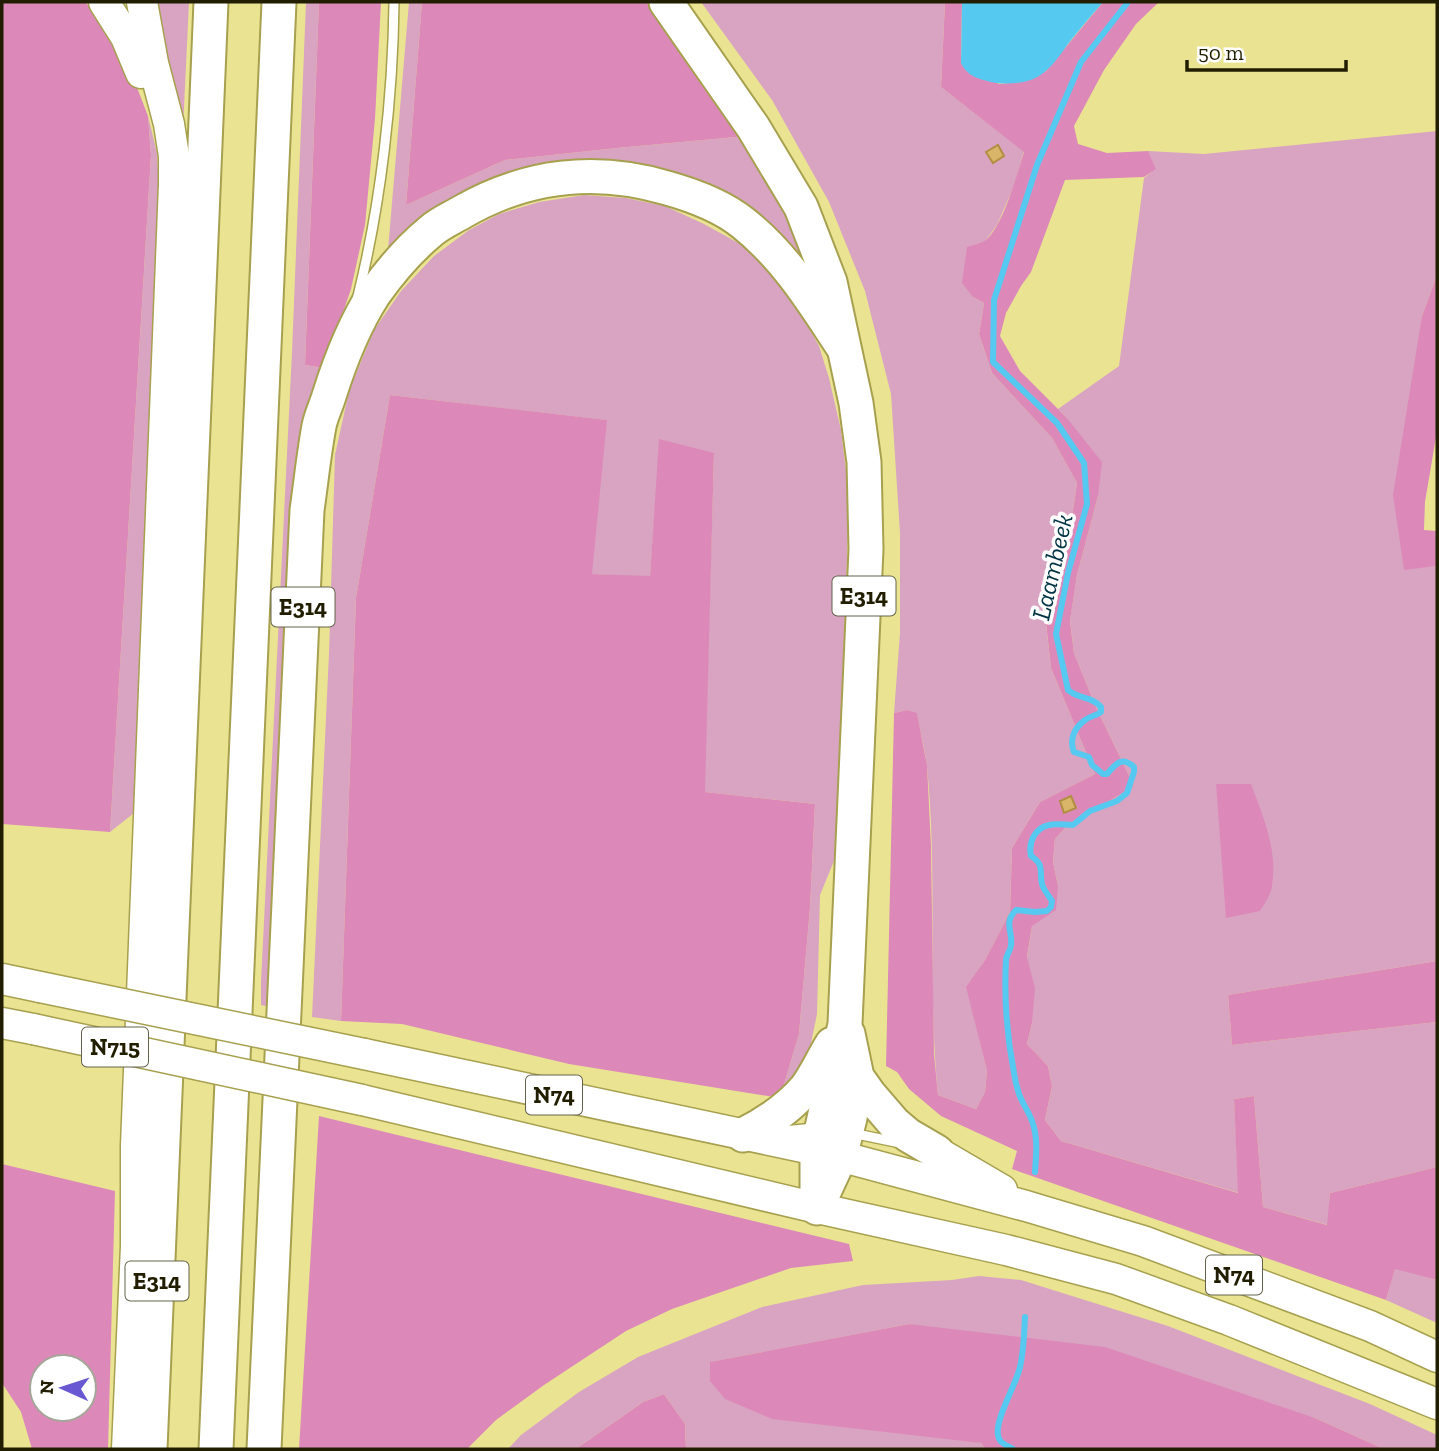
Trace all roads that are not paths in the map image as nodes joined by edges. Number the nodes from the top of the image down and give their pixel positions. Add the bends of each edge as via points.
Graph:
1 (104, 2) edge
2 (142, 2) edge
3 (211, 2) edge
4 (279, 2) edge
5 (394, 2) edge
6 (666, 2) edge
7 (173, 215) junction
8 (843, 347) junction
9 (342, 355) junction
10 (2, 979) edge
11 (199, 1020) joint
12 (2, 1023) edge
13 (845, 1024) junction
14 (197, 1065) joint
15 (857, 1077) junction
16 (743, 1135) junction
17 (831, 1141) junction
18 (937, 1152) junction
19 (1026, 1206) junction
20 (817, 1208) junction
21 (1437, 1357) edge
22 (1437, 1404) edge
23 (127, 1449) edge
24 (150, 1449) edge
25 (216, 1449) edge
26 (264, 1449) edge

1 - 7 highway, E314 via 137,62
2 - 7 highway, E314 via 174,156
3 - 24 highway, E314
4 - 25 highway, E314
5 - 9 lane via 385,142 367,260
6 - 8 highway, E314 via 753,127 801,207 830,282
7 - 23 highway, E314
8 - 9 highway, E314 via 781,257 742,222 684,193 603,175 553,178 503,191 433,229 400,259 373,296
8 - 13 highway, E314 via 864,462 866,549
9 - 26 highway, E314 via 320,424 307,510
10 - 11 highway, N715, bridge
11 - 16 highway, N74, bridge
12 - 14 highway, N715, bridge
13 - 15 highway, E314
13 - 16 highway, E314 via 806,1087 777,1116
13 - 17 highway, E314
14 - 20 highway, N74, bridge
15 - 17 highway, E314
15 - 18 highway, E314 via 894,1124
16 - 17 highway, N74
17 - 18 lane, N74
17 - 19 highway, N74
17 - 20 highway, E314
18 - 19 highway, N74
19 - 21 highway, N74 via 1168,1251 1370,1325
20 - 22 highway, N74 via 1116,1279

